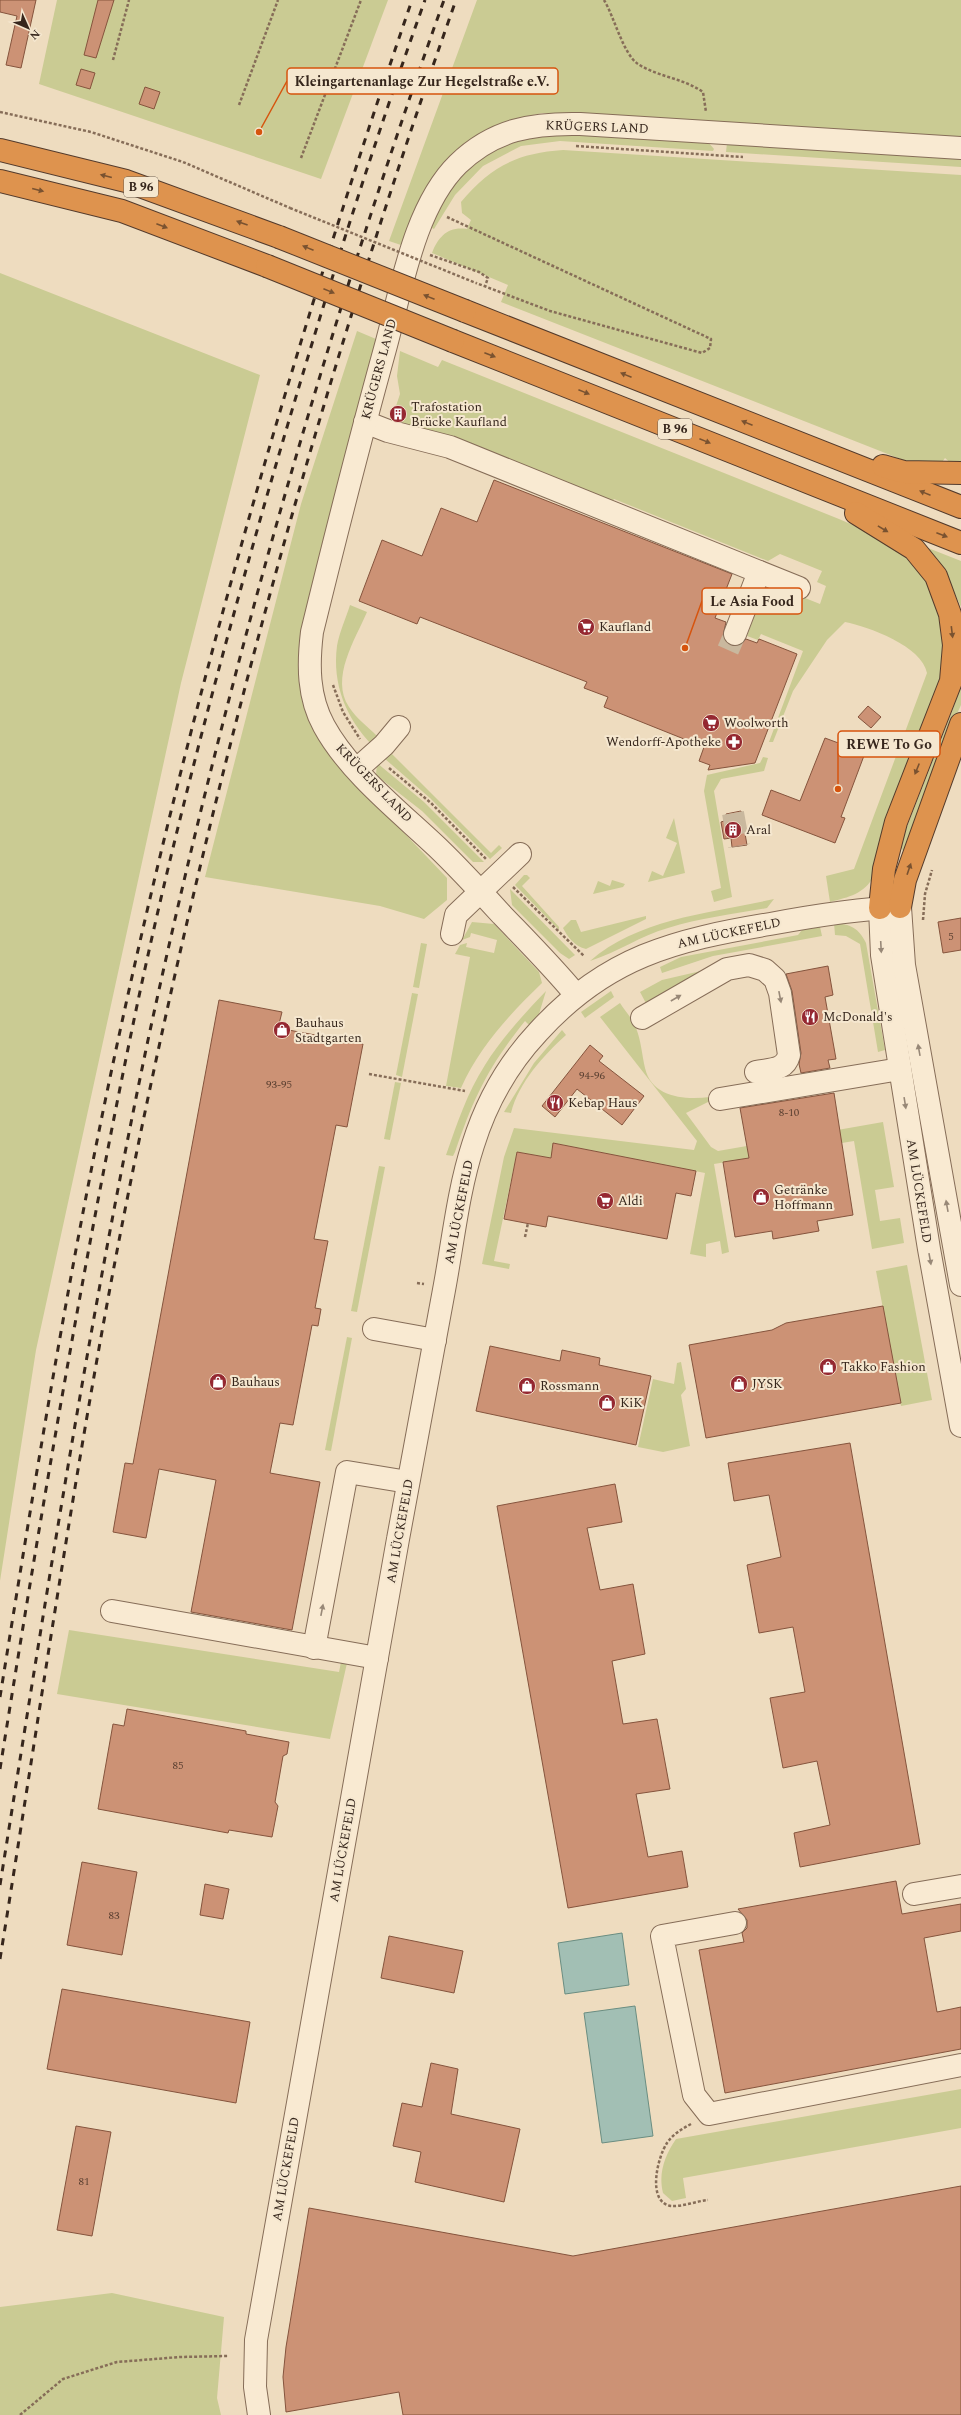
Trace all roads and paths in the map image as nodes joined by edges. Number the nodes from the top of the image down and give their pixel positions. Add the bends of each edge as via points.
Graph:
1 (129, 0) edge
2 (278, 0) edge
3 (361, 0) edge
4 (604, 0) edge
5 (113, 60) dead end
6 (239, 105) dead end
7 (0, 112) edge
8 (709, 132) junction
9 (573, 146) dead end
10 (961, 148) edge
11 (0, 150) edge
12 (744, 157) dead end
13 (301, 158) dead end
14 (0, 181) edge
15 (451, 210) dead end
16 (432, 255) dead end
17 (424, 261) dead end
18 (422, 268) dead end
19 (484, 286) junction
20 (364, 422) junction
21 (784, 437) junction
22 (961, 474) edge
23 (802, 480) junction
24 (961, 507) edge
25 (961, 543) edge
26 (759, 572) junction
27 (799, 588) dead end
28 (735, 634) tunnel mouth
29 (332, 680) dead end
30 (961, 724) edge
31 (399, 727) dead end
32 (374, 753) junction
33 (357, 769) junction
34 (520, 854) dead end
35 (933, 866) dead end
36 (500, 872) junction
37 (481, 892) junction
38 (890, 907) junction
39 (922, 924) dead end
40 (452, 934) dead end
41 (584, 956) dead end
42 (576, 995) junction
43 (642, 1018) dead end
44 (899, 1063) junction
45 (756, 1072) dead end
46 (370, 1074) dead end
47 (802, 1075) dead end
48 (465, 1091) dead end
49 (720, 1099) dead end
50 (528, 1223) dead end
51 (525, 1237) dead end
52 (961, 1285) edge
53 (374, 1329) dead end
54 (435, 1340) junction
55 (961, 1426) edge
56 (408, 1482) junction
57 (112, 1611) dead end
58 (314, 1648) junction
59 (377, 1658) junction
60 (961, 1886) edge
61 (914, 1894) dead end
62 (735, 1923) dead end
63 (961, 2065) edge
64 (709, 2114) junction
65 (708, 2200) dead end
66 (228, 2356) dead end
67 (20, 2415) edge
68 (259, 2415) edge

1 - 5 path
2 - 6 path
3 - 13 path
4 - 8 path via 622,42 637,64 692,84 702,92 705,97
7 - 19 path, bridge via 91,132 183,162
8 - 10 street, KRÜGERS LAND
8 - 20 street, KRÜGERS LAND via 546,124 515,130 493,138 468,156 445,179 434,195 415,242
9 - 12 path
21 -> 11 highway, B 96, bridge via 279,236 126,181
14 -> 23 highway, B 96, bridge via 122,211 267,266
15 - 19 path via 447,217 711,338 710,348 702,353 550,311
16 - 19 path via 479,272 488,278
17 - 18 path
20 - 26 street via 450,447
20 - 33 street, KRÜGERS LAND via 312,632 309,656 310,681 324,726 336,745
21 - 22 highway via 904,472
24 -> 21 highway, B 96
23 -> 25 highway, B 96
23 -> 38 highway via 914,549 936,576 950,614 954,645 951,681 896,822 884,869
26 - 27 street
26 - 28 street
29 - 32 path via 349,724
38 -> 30 highway via 904,880
31 - 32 street
32 - 33 street
32 - 36 path via 431,803
33 - 37 street, KRÜGERS LAND
34 - 36 street
35 - 39 path via 925,894
36 - 37 street
36 - 41 path
37 - 40 street via 456,915
37 - 42 street, KRÜGERS LAND via 555,968
38 - 42 street, AM LÜCKEFELD via 824,914 693,938 633,960
38 -> 44 street, AM LÜCKEFELD via 882,956
52 -> 38 street, AM LÜCKEFELD via 904,965
42 - 54 street, AM LÜCKEFELD via 538,1032 512,1064 484,1114 466,1171
43 -> 45 street via 727,969 749,965 765,970 775,979 780,993 789,1055 787,1063 781,1068
44 - 47 street
44 - 49 street
44 -> 55 street, AM LÜCKEFELD
46 - 48 path
50 - 51 path
53 - 54 street
54 - 56 street, AM LÜCKEFELD
58 -> 56 street via 348,1472
56 - 59 street, AM LÜCKEFELD
57 - 58 street
58 - 59 street
59 - 68 street, AM LÜCKEFELD via 256,2340 255,2387
60 - 61 street
62 - 64 street via 662,1936 694,2095
63 - 64 street
64 - 65 path via 675,2133 664,2150 656,2169 655,2179 660,2198 671,2206
66 - 67 path via 117,2362 63,2379

